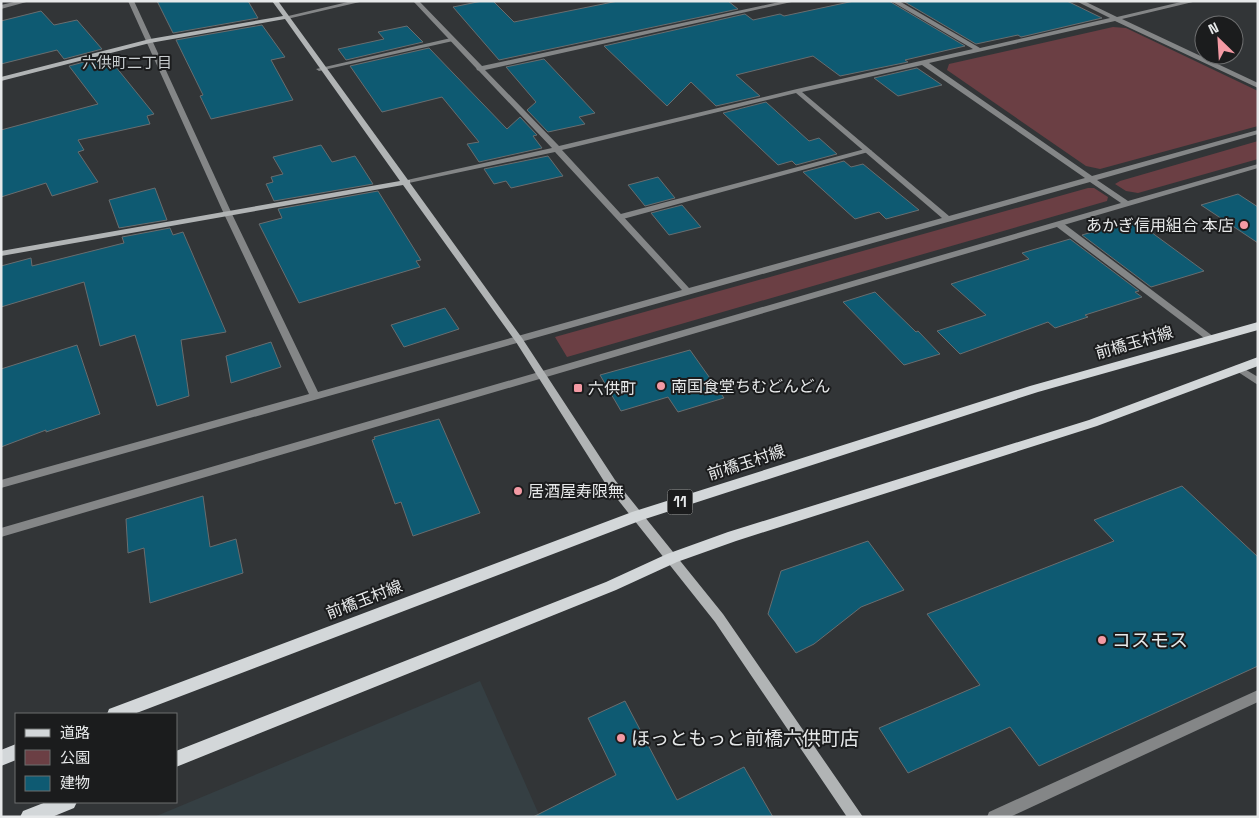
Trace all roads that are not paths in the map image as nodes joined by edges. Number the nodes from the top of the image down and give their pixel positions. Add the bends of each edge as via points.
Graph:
1 (26, 1) edge
2 (131, 1) edge
3 (275, 1) edge
4 (361, 1) edge
5 (416, 1) edge
6 (793, 1) edge
7 (894, 1) edge
8 (1079, 1) edge
9 (1156, 1) edge
10 (1194, 1) edge
11 (1170, 6) junction
12 (1, 7) edge
13 (287, 17) junction
14 (1116, 19) junction
15 (451, 40) junction
16 (150, 41) junction
17 (979, 50) junction
18 (923, 62) junction
19 (321, 69) junction
20 (479, 69) junction
21 (1, 80) edge
22 (1258, 86) edge
23 (797, 91) junction
24 (1258, 132) edge
25 (557, 149) junction
26 (868, 151) junction
27 (1258, 166) edge
28 (1092, 180) junction
29 (407, 182) junction
30 (1127, 204) junction
31 (228, 214) junction
32 (620, 217) junction
33 (948, 219) junction
34 (1060, 225) junction
35 (1, 254) edge
36 (687, 291) junction
37 (1258, 326) edge
38 (1211, 339) junction
39 (519, 340) junction
40 (1258, 361) edge
41 (1238, 368) junction
42 (542, 375) junction
43 (1258, 382) edge
44 (315, 396) junction
45 (1, 484) edge
46 (637, 516) junction
47 (1, 533) edge
48 (672, 558) junction
49 (1258, 696) edge
50 (118, 713) edge
51 (15, 752) edge
52 (1, 758) edge
53 (178, 758) edge
54 (65, 803) edge
55 (29, 817) edge
56 (856, 817) edge
57 (994, 817) edge

1 - 12 street
2 - 16 street
3 - 13 street
4 - 13 street
5 - 15 street
6 - 20 street
7 - 17 street
8 - 14 street
9 - 11 street
10 - 11 street
11 - 14 street
13 - 16 street
13 - 19 street
14 - 17 street
14 - 22 street
15 - 19 street
15 - 20 street
16 - 21 street
16 - 31 street
17 - 18 street
18 - 23 street
18 - 28 street
19 - 29 street
20 - 25 street
23 - 25 street
23 - 26 street
24 - 28 street
25 - 29 street
25 - 32 street
26 - 32 street
26 - 33 street
27 - 30 street
28 - 30 street
28 - 33 street
29 - 31 street
29 - 39 street
30 - 34 street
31 - 35 street
31 - 44 street
32 - 36 street
33 - 36 street
34 - 38 street
34 - 42 street
36 - 39 street
37 - 38 main road, 前橋玉村線 / 11
38 - 46 main road, 前橋玉村線 / 11 via 1034,389
39 - 42 street
39 - 44 street
40 - 41 main road
41 - 43 street
41 - 48 main road via 1092,423 760,527
42 - 46 street via 611,483
42 - 47 street
44 - 45 street
46 - 48 street
46 - 50 main road, 前橋玉村線 / 11
48 - 53 main road
48 - 56 street via 719,618
49 - 57 street
51 - 52 main road
54 - 55 main road

